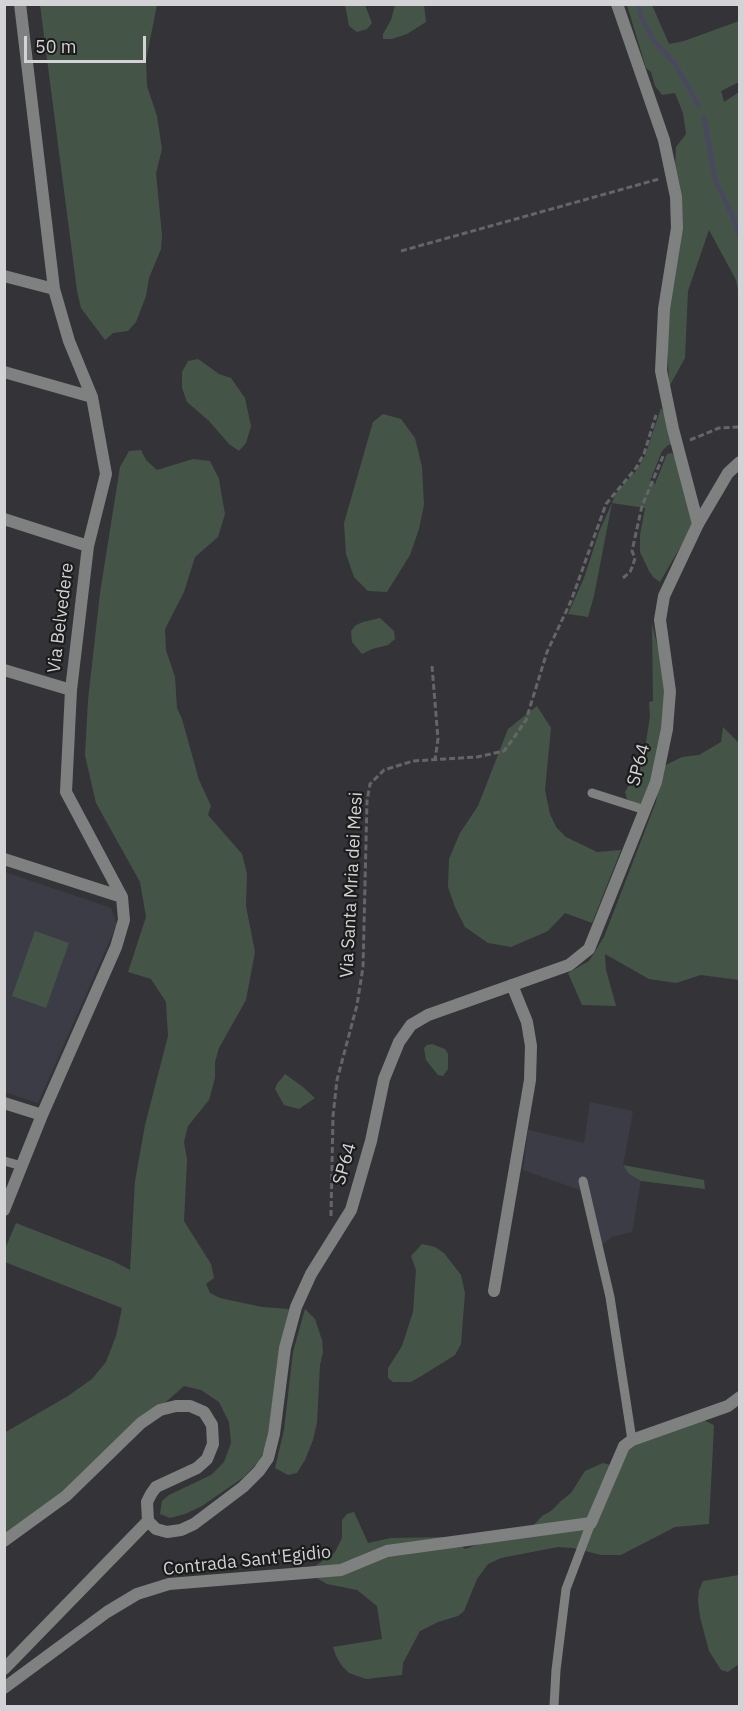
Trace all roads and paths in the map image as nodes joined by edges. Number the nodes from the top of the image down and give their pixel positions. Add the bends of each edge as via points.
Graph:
1 (20, 4) edge
2 (617, 4) edge
3 (672, 175) junction
4 (401, 251) dead end
5 (4, 276) edge
6 (54, 289) junction
7 (4, 372) edge
8 (666, 396) junction
9 (92, 397) junction
10 (740, 428) edge
11 (677, 444) junction
12 (740, 462) edge
13 (4, 519) edge
14 (698, 524) junction
15 (88, 546) junction
16 (623, 578) dead end
17 (432, 666) dead end
18 (4, 670) edge
19 (71, 690) junction
20 (435, 760) junction
21 (592, 793) dead end
22 (645, 810) junction
23 (4, 859) edge
24 (122, 897) junction
25 (512, 985) junction
26 (4, 1102) edge
27 (42, 1115) junction
28 (4, 1161) edge
29 (22, 1166) junction
30 (583, 1181) dead end
31 (6, 1203) edge
32 (338, 1231) junction
33 (494, 1291) dead end
34 (740, 1397) edge
35 (632, 1440) junction
36 (148, 1521) junction
37 (591, 1523) junction
38 (4, 1541) edge
39 (4, 1669) edge
40 (4, 1688) edge
41 (554, 1707) edge

1 - 6 street, Via Belvedere
2 - 3 street via 664,140
3 - 4 path
3 - 8 street via 677,228 664,309 662,371
5 - 6 street
6 - 9 street, Via Belvedere
7 - 9 street
8 - 11 street
8 - 20 path, Via Santa Mria dei Mesi via 644,454 606,504 571,601 547,652 526,720 504,751
9 - 15 street, Via Belvedere via 106,474
10 - 11 path via 719,428
11 - 14 street
11 - 16 path via 664,454 642,506 635,558
12 - 14 street, SP64 via 728,473
13 - 15 street
14 - 22 street, SP64 via 664,596 660,620 670,691 667,729 656,782
15 - 19 street, Via Belvedere
17 - 20 path via 438,739
18 - 19 street
19 - 24 street, Via Belvedere via 66,792
20 - 32 path, Via Santa Mria dei Mesi via 413,761 384,770 370,784 361,987 337,1080 333,1116 330,1200 332,1225
21 - 22 lane
22 - 25 street, SP64 via 589,949 569,964
23 - 24 street
24 - 27 street, Via Belvedere via 124,920 116,947
25 - 32 street, SP64 via 428,1015 411,1025 399,1042 384,1079 351,1210
25 - 33 street via 527,1022 530,1080
26 - 27 street
27 - 29 street, Via Belvedere
28 - 29 lane
29 - 31 street, Via Belvedere
30 - 35 lane via 610,1297
32 - 36 street, SP64 via 311,1274 296,1308 285,1348 268,1458 243,1487 194,1524 167,1532
34 - 35 street via 728,1406
35 - 37 street via 624,1446
36 - 38 street via 147,1502 156,1487 197,1468 207,1459 213,1444 212,1425 204,1412 190,1406 160,1410 141,1423 66,1496
36 - 39 street
37 - 40 street, Contrada Sant'Egidio via 387,1551 341,1570 169,1584 137,1594 106,1612
37 - 41 lane via 566,1589

